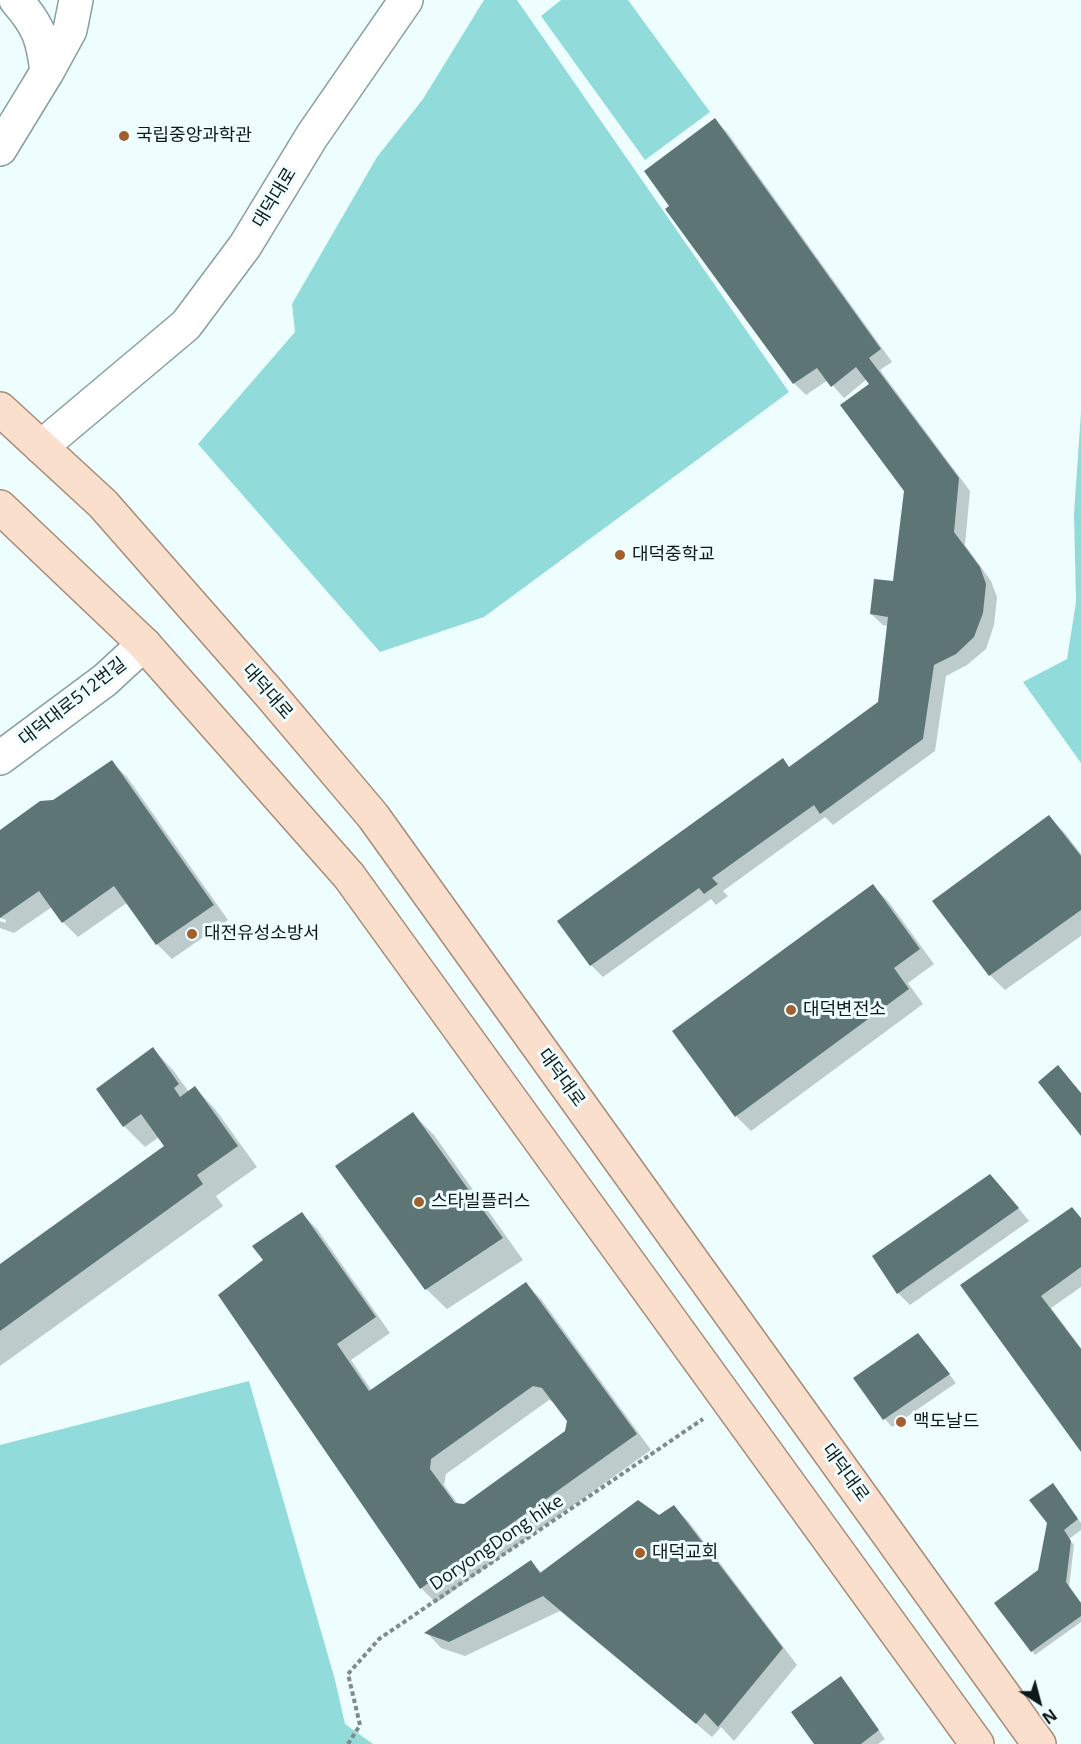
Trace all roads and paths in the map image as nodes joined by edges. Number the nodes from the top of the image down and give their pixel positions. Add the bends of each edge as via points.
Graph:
1 (16, 0) edge
2 (76, 0) edge
3 (406, 0) edge
4 (47, 72) junction
5 (0, 149) edge
6 (0, 410) edge
7 (41, 447) junction
8 (0, 507) edge
9 (144, 644) junction
10 (0, 758) edge
11 (729, 1401) junction
12 (348, 1744) edge
13 (977, 1744) edge
14 (1039, 1744) edge

1 - 4 street via 31,16 43,43
2 - 4 street via 70,30
3 - 7 street, 대덕대로 via 312,136 245,246 186,324
4 - 5 street
6 - 7 main road, 대덕대로
7 - 14 main road, 대덕대로 via 103,504 373,816
8 - 9 main road
9 - 10 street, 대덕대로512번길 via 105,680
9 - 11 main road via 349,876
11 - 12 path, DoryongDong hike via 379,1639 348,1674 360,1725
11 - 13 main road

